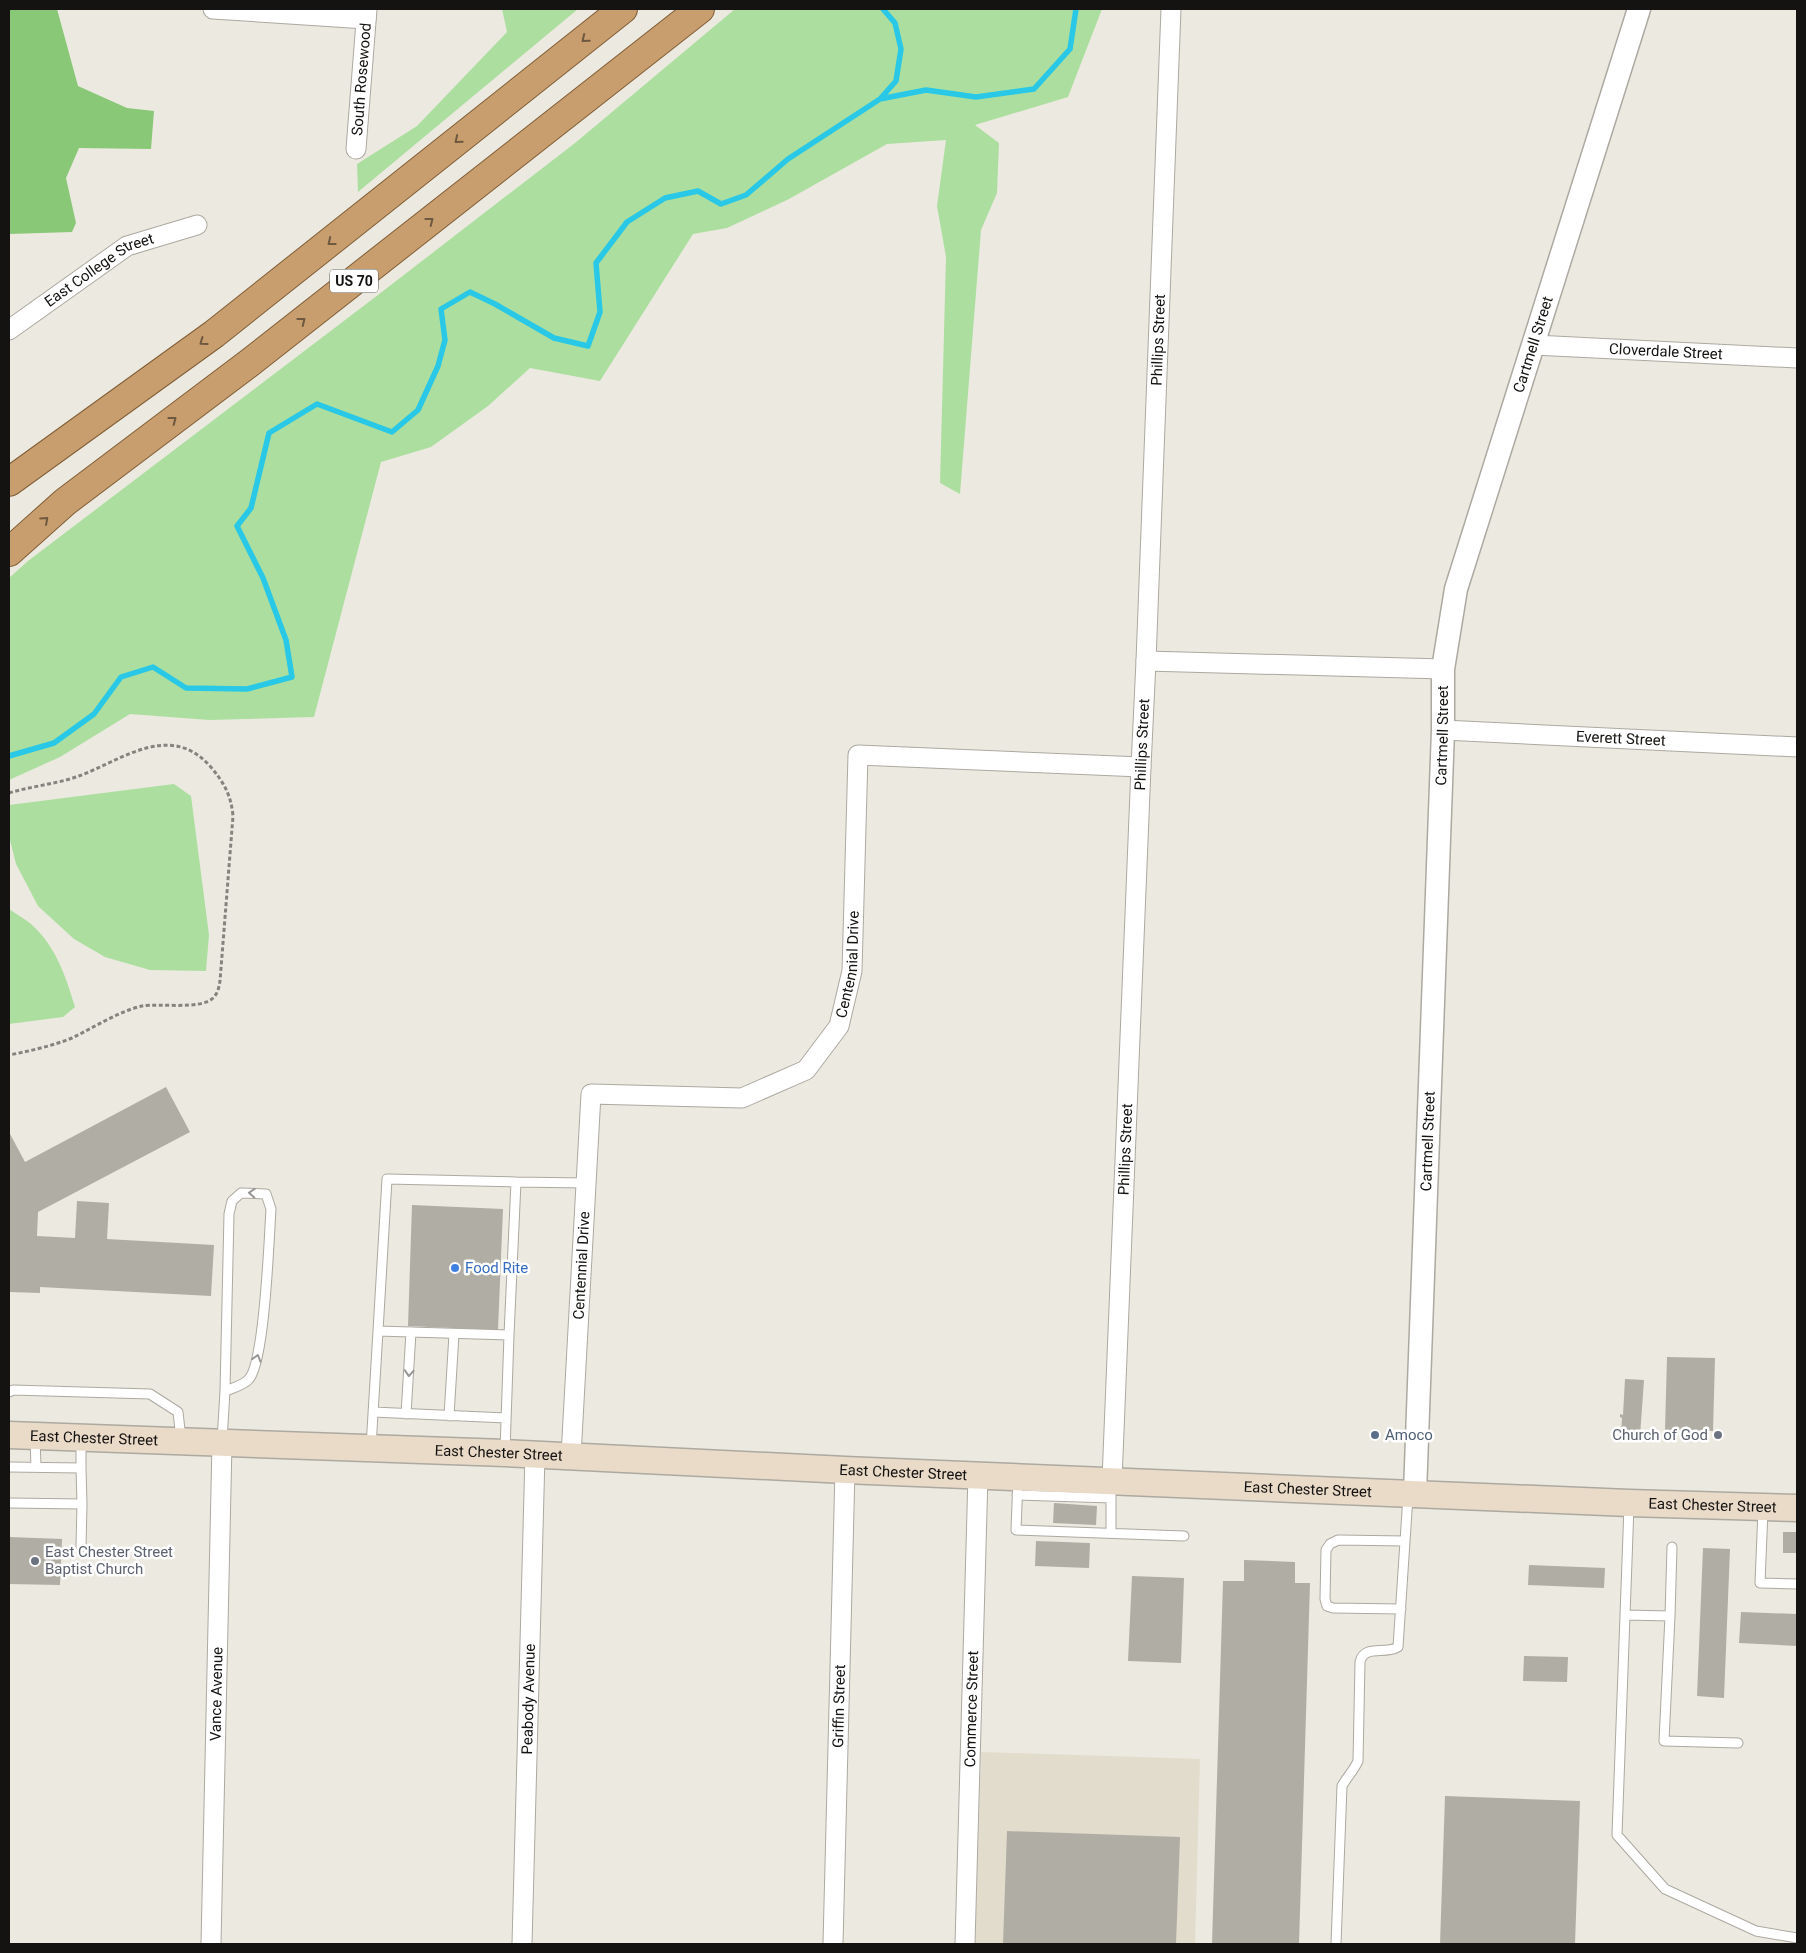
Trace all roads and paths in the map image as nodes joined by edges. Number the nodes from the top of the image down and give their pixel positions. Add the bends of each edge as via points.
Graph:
1 (213, 9) edge
2 (623, 9) edge
3 (700, 9) edge
4 (1171, 9) edge
5 (1639, 9) edge
6 (366, 14) edge
7 (356, 149) dead end
8 (197, 225) dead end
9 (9, 330) edge
10 (1534, 345) junction
11 (1797, 358) edge
12 (9, 482) edge
13 (9, 552) edge
14 (1146, 661) junction
15 (1443, 669) junction
16 (1443, 730) junction
17 (1797, 747) edge
18 (1140, 767) junction
19 (9, 793) edge
20 (9, 1055) edge
21 (516, 1182) junction
22 (586, 1183) junction
23 (378, 1331) junction
24 (411, 1332) junction
25 (454, 1334) junction
26 (509, 1335) junction
27 (225, 1391) junction
28 (9, 1392) edge
29 (373, 1412) junction
30 (406, 1414) junction
31 (450, 1416) junction
32 (506, 1418) junction
33 (9, 1435) edge
34 (35, 1436) junction
35 (81, 1438) junction
36 (181, 1442) junction
37 (222, 1443) junction
38 (371, 1449) junction
39 (505, 1453) junction
40 (535, 1455) junction
41 (571, 1456) junction
42 (9, 1467) edge
43 (36, 1468) junction
44 (81, 1468) junction
45 (845, 1470) junction
46 (978, 1475) junction
47 (1018, 1486) junction
48 (1111, 1489) junction
49 (1411, 1493) junction
50 (9, 1503) edge
51 (1629, 1503) junction
52 (82, 1504) junction
53 (1763, 1507) junction
54 (1797, 1508) edge
55 (1111, 1533) junction
56 (1184, 1536) dead end
57 (1405, 1541) junction
58 (81, 1547) dead end
59 (1672, 1547) dead end
60 (1797, 1584) edge
61 (1401, 1609) junction
62 (1625, 1615) junction
63 (1670, 1616) junction
64 (1738, 1743) dead end
65 (1797, 1938) edge
66 (211, 1944) edge
67 (522, 1944) edge
68 (833, 1944) edge
69 (965, 1944) edge
70 (1336, 1944) edge

1 - 6 street
2 -> 12 highway, US 70 via 214,334
13 -> 3 highway, US 70 via 65,502 248,364
4 - 14 street, Phillips Street
5 - 10 street, Cartmell Street
6 - 7 street, South Rosewood
8 - 9 street, East College Street via 127,246
10 - 11 street, Cloverdale Street
10 - 15 street, Cartmell Street via 1456,589
14 - 15 street
14 - 18 street, Phillips Street
15 - 16 street, Cartmell Street
16 - 17 street, Everett Street
16 - 49 street, Cartmell Street
18 - 22 street, Centennial Drive via 858,756 852,971 839,1026 806,1070 742,1098 591,1094
18 - 48 street, Phillips Street
19 - 20 path via 78,776 127,754 161,745 193,753 205,762 228,790 233,816 220,981 215,997 201,1003 141,1006 54,1044
21 - 22 lane
21 - 23 lane via 386,1179
21 - 26 lane
22 - 41 street, Centennial Drive
23 - 24 lane
23 - 29 lane
24 - 25 lane
24 -> 30 lane
25 - 26 lane
25 - 31 lane
26 - 32 lane
27 -> 27 lane via 250,1378 261,1342 271,1208 266,1194 241,1193 232,1201 229,1214
27 - 37 lane
28 - 36 lane via 150,1394 178,1412
29 - 30 lane
29 - 38 lane
30 - 31 lane
31 - 32 lane
32 - 39 lane
33 - 34 main road, East Chester Street
34 - 35 main road, East Chester Street
34 - 43 lane
35 - 36 main road, East Chester Street
35 - 44 lane
36 - 37 main road, East Chester Street
37 - 38 main road, East Chester Street
37 - 66 street, Vance Avenue
38 - 39 main road, East Chester Street
39 - 40 main road, East Chester Street
40 - 41 main road, East Chester Street
40 - 67 street, Peabody Avenue
41 - 45 main road, East Chester Street
42 - 43 lane
43 - 44 lane
44 - 52 lane
45 - 46 main road, East Chester Street
45 - 68 street, Griffin Street
46 - 47 main road, East Chester Street
46 - 69 street, Commerce Street
47 - 48 main road, East Chester Street
47 - 55 lane via 1016,1530
48 - 49 main road, East Chester Street
48 - 55 lane
49 - 51 main road, East Chester Street
49 - 57 lane
50 - 52 lane
51 - 53 main road, East Chester Street
51 - 62 lane
52 - 58 lane
53 - 54 main road, East Chester Street
53 - 60 lane via 1760,1583
55 - 56 lane
57 - 61 lane
57 - 61 lane via 1338,1540 1326,1550 1327,1606
59 - 63 lane
61 - 70 lane via 1398,1647 1366,1652 1360,1662 1358,1761 1342,1786
62 - 63 lane
62 - 65 lane via 1617,1835 1665,1889 1756,1931
63 - 64 lane via 1664,1741

